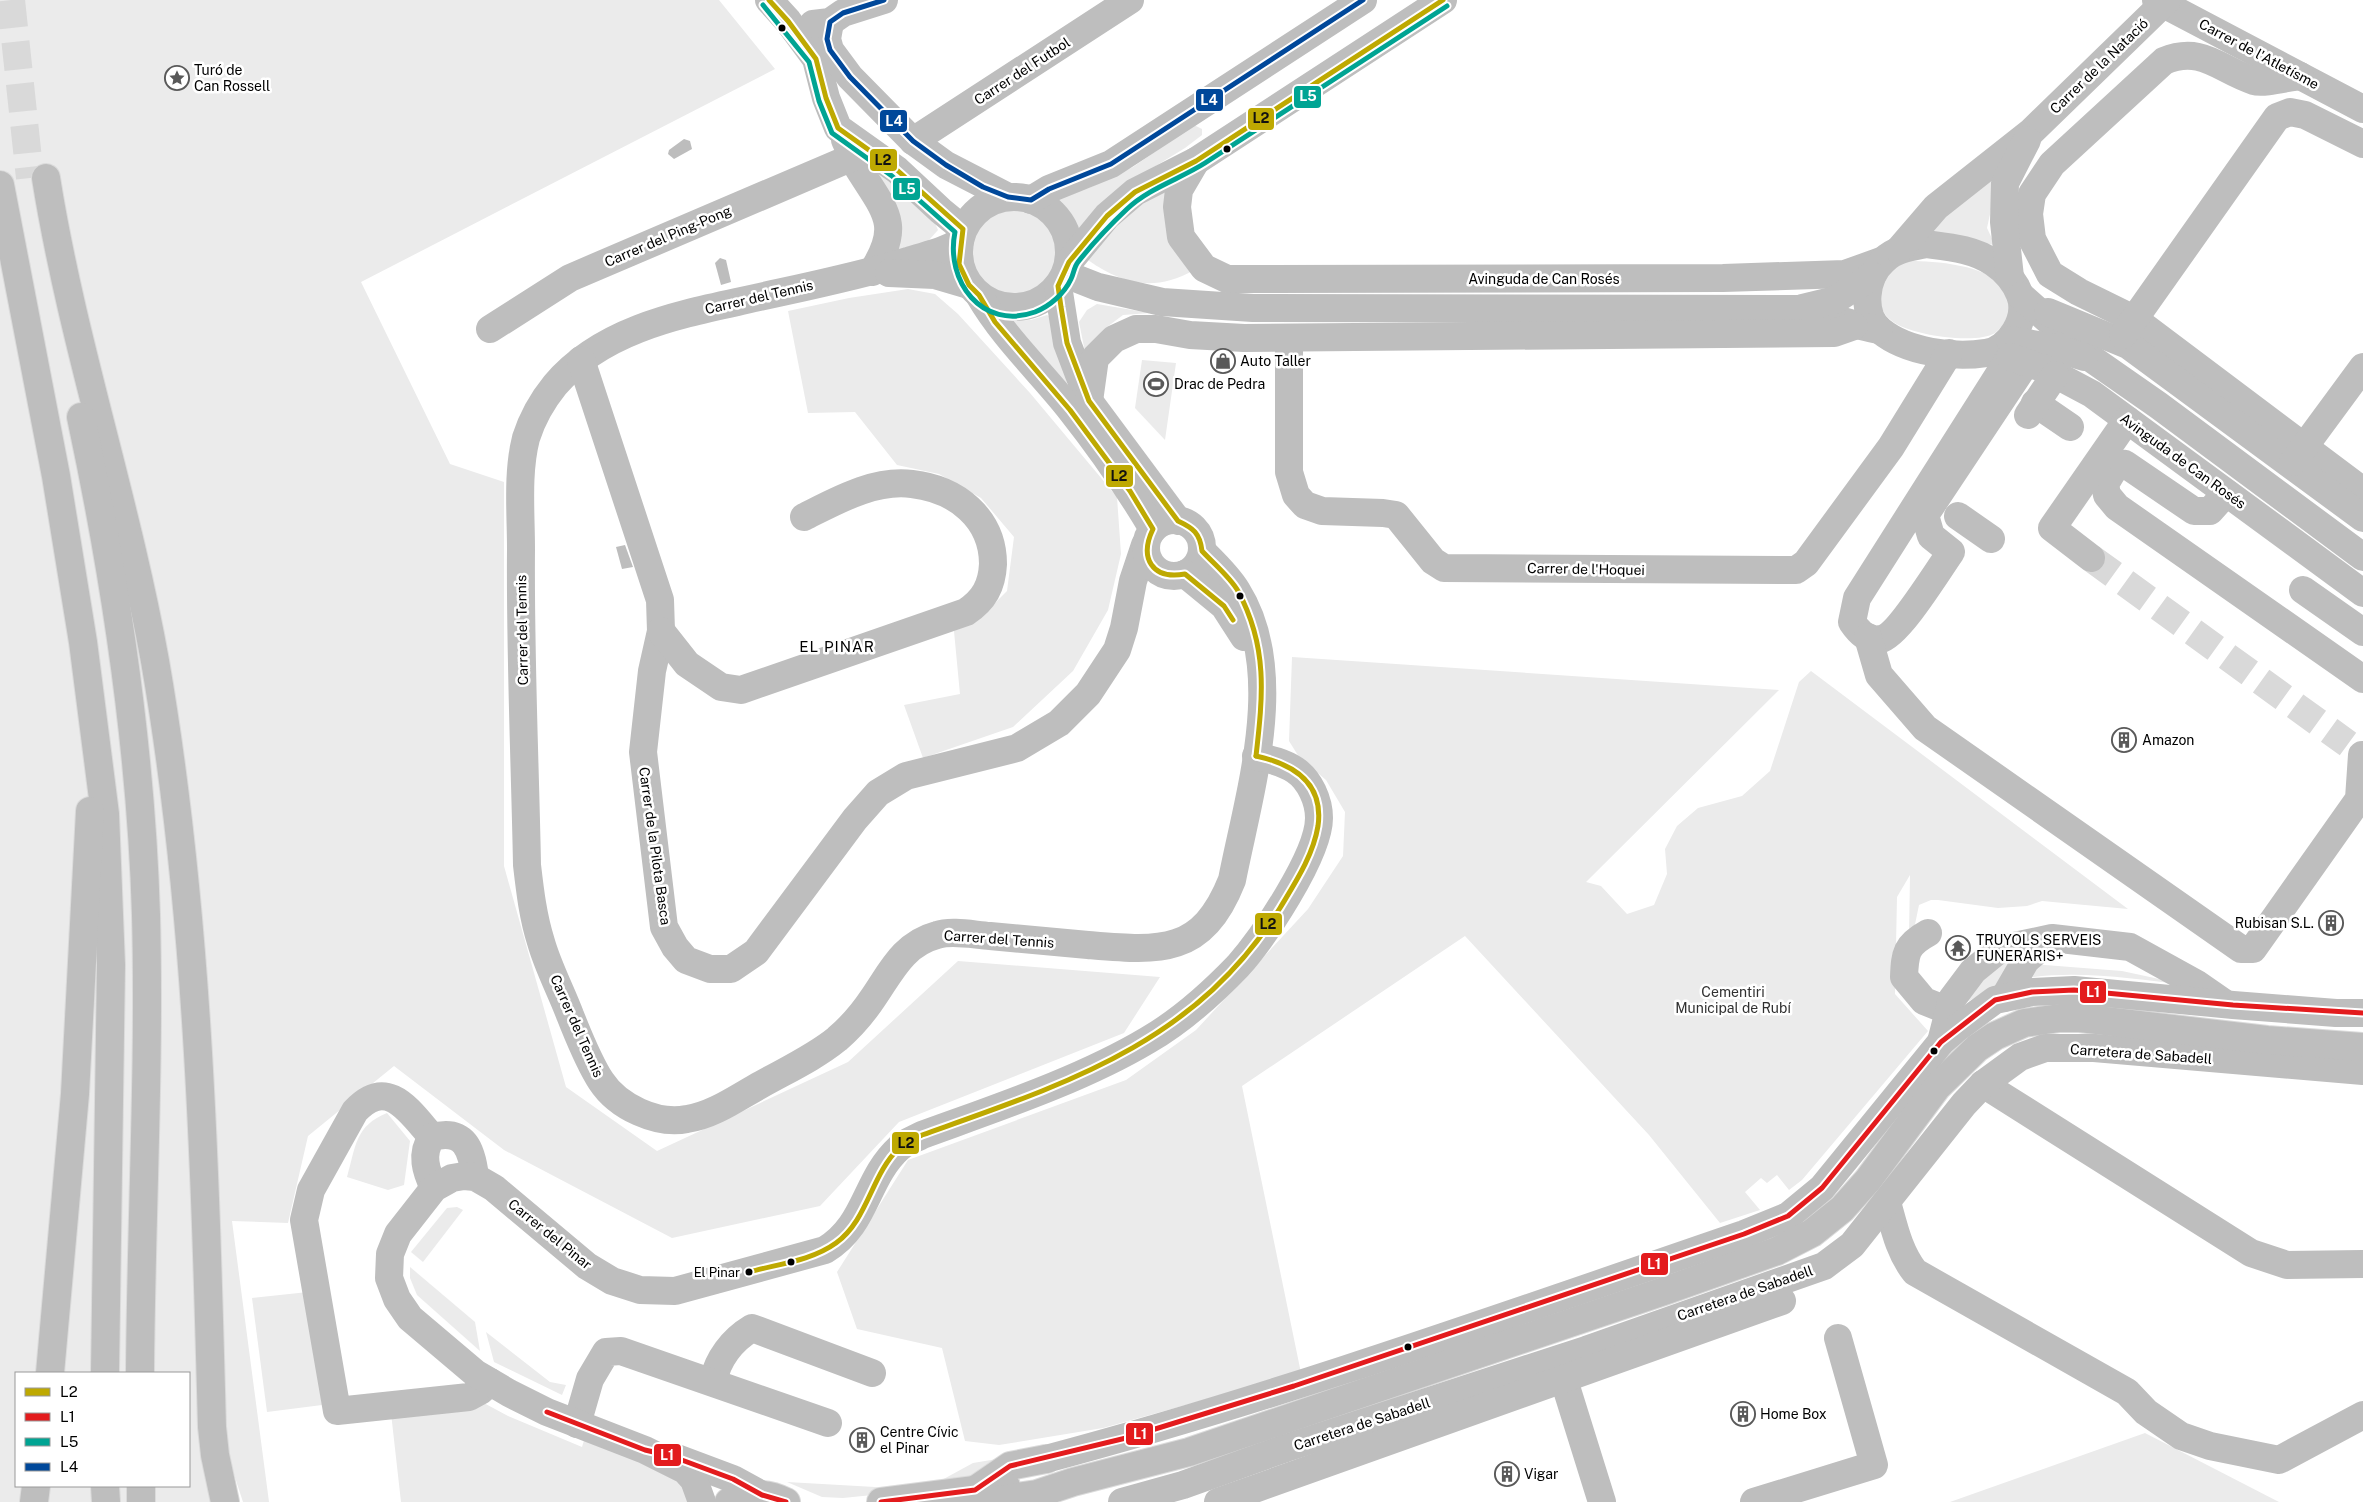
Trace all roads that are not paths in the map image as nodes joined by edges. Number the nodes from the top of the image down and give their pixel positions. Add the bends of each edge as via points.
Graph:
1 (769, 0) edge
2 (884, 0) edge
3 (1130, 0) edge
4 (1363, 0) edge
5 (1443, 0) edge
6 (2162, 1) edge
7 (841, 12) edge
8 (788, 21) junction
9 (2300, 76) junction
10 (1203, 104) junction
11 (2363, 109) edge
12 (838, 128) junction
13 (2031, 132) junction
14 (913, 141) junction
15 (1226, 141) junction
16 (2363, 144) edge
17 (853, 157) junction
18 (1196, 161) junction
19 (0, 186) tunnel mouth
20 (1020, 199) junction
21 (962, 235) junction
22 (1885, 262) junction
23 (1204, 268) junction
24 (872, 272) junction
25 (1064, 274) junction
26 (974, 290) junction
27 (2023, 295) junction
28 (1162, 302) junction
29 (1253, 308) junction
30 (1798, 309) junction
31 (2134, 319) junction
32 (1867, 328) junction
33 (490, 329) dead end
34 (1220, 337) junction
35 (1289, 338) junction
36 (2119, 341) junction
37 (1949, 353) junction
38 (2009, 353) junction
39 (2092, 359) junction
40 (581, 360) junction
41 (2363, 367) edge
42 (2055, 375) junction
43 (1089, 400) junction
44 (2127, 420) junction
45 (2070, 427) dead end
46 (2298, 456) junction
47 (2363, 491) edge
48 (2226, 493) junction
49 (1958, 516) dead end
50 (804, 517) dead end
51 (2363, 518) edge
52 (1178, 521) junction
53 (1149, 537) junction
54 (1991, 539) dead end
55 (1202, 551) junction
56 (2363, 556) edge
57 (2091, 558) tunnel mouth
58 (1178, 575) junction
59 (2303, 590) dead end
60 (2363, 593) edge
61 (1124, 628) junction
62 (661, 631) junction
63 (2363, 632) edge
64 (1868, 638) junction
65 (1260, 658) junction
66 (2363, 679) edge
67 (2358, 751) edge
68 (1256, 756) junction
69 (98, 765) junction
70 (1928, 933) dead end
71 (2052, 938) junction
72 (2004, 998) junction
73 (2227, 1004) junction
74 (1948, 1011) junction
75 (2363, 1013) edge
76 (1941, 1042) junction
77 (2363, 1047) edge
78 (2363, 1072) edge
79 (1983, 1084) junction
80 (432, 1137) junction
81 (476, 1177) junction
82 (434, 1188) junction
83 (1887, 1202) junction
84 (2363, 1264) edge
85 (1838, 1338) dead end
86 (1560, 1368) junction
87 (50, 1372) edge
88 (105, 1372) edge
89 (140, 1372) edge
90 (872, 1373) dead end
91 (490, 1382) junction
92 (713, 1382) junction
93 (2363, 1415) edge
94 (828, 1423) dead end
95 (577, 1424) junction
96 (645, 1450) junction
97 (36, 1487) edge
98 (106, 1487) edge
99 (141, 1487) edge
100 (980, 1496) edge
101 (774, 1498) edge
102 (34, 1502) edge
103 (106, 1502) edge
104 (141, 1502) edge
105 (226, 1502) edge
106 (702, 1502) edge
107 (729, 1502) edge
108 (881, 1502) edge
109 (1122, 1502) edge
110 (1218, 1502) edge
111 (1602, 1502) edge
112 (1754, 1502) edge

1 - 8 main road
2 - 7 main road
3 - 14 main road, Carrer del Futbol
4 - 10 main road
5 - 15 main road
6 - 9 main road, Carrer de l'Atletísme
6 - 13 main road, Carrer de la Natació
7 - 8 main road via 814,24
7 - 14 main road via 827,39 830,50 850,77
8 - 12 main road via 816,59
9 - 11 main road, Carrer de l'Atletísme
9 - 31 main road via 2256,82 2202,58 2180,54 2164,61 2042,176 2032,194 2029,214 2032,239 2050,274
10 - 15 main road
10 - 20 main road via 1111,164
12 - 17 main road
12 - 21 main road via 897,170
13 - 22 main road, Carrer de la Natació via 1936,207
13 - 27 main road, Carrer de la Natació via 2005,183 2004,222
14 - 20 main road via 946,165
15 - 18 main road
16 - 31 main road via 2304,115 2290,112 2277,117
17 - 24 main road via 883,204 889,231 885,253
17 - 33 main road, Carrer del Ping-Pong via 570,278
18 - 23 main road, Avinguda de Can Rosés via 1182,184 1177,207 1181,237
18 - 25 main road via 1135,192 1107,216
19 - 69 main road via 56,476 83,642
20 - 21 main road via 990,203 974,214
20 - 25 main road via 1046,207 1065,231 1069,246
21 - 24 main road, Carrer del Tennis via 949,249
21 - 26 main road via 960,264
22 - 23 main road, Avinguda de Can Rosés via 1845,274 1723,278 1228,279
22 - 27 main road via 1926,244 1969,250 1994,262
22 - 30 main road, Avinguda de Can Rosés via 1835,300
22 - 32 main road via 1867,302
23 - 29 main road, Avinguda de Can Rosés via 1229,297
24 - 26 main road, Carrer del Tennis via 935,275
24 - 40 main road, Carrer del Tennis via 668,320 605,343
25 - 26 main road via 1045,298 1029,306 1012,308 994,304
25 - 28 main road, Avinguda de Can Rosés via 1098,287
25 - 43 main road, Carrer del Tennis via 1067,343
26 - 53 main road via 995,322 1076,417 1130,491
27 - 36 main road via 2056,314
27 - 38 main road
27 - 39 main road
28 - 29 main road, Avinguda de Can Rosés
28 - 34 main road, Avinguda de Can Rosés via 1190,313
29 - 30 main road, Avinguda de Can Rosés
30 - 32 main road, Avinguda de Can Rosés
31 - 36 main road
31 - 46 main road
32 - 35 main road via 1834,333
32 - 37 main road via 1897,342
34 - 35 main road
34 - 43 main road via 1136,329 1114,339 1095,358
35 - 37 main road, Carrer de l'Hoquei via 1289,472 1296,495 1305,505 1322,511 1396,516 1433,562 1444,568 1796,570 1806,563 1891,447
36 - 46 main road
37 - 38 main road
38 - 39 main road via 2055,348
38 - 42 main road, Avinguda de Can Rosés
38 - 64 main road via 1857,598 1852,622 1858,632
38 - 64 main road via 1925,515 1931,536 1952,552 1896,631 1881,639
39 - 56 main road
40 - 62 main road, Carrer de la Pilota Basca via 660,600
40 - 68 main road, Carrer del Tennis via 555,385 534,417 522,462 527,865 541,942 577,1032 602,1083 633,1108 648,1116 686,1120 709,1113 804,1060 836,1040 857,1020 899,958 918,942 939,934 1129,949 1159,949 1192,935 1211,920 1232,880
41 - 46 main road
42 - 44 main road, Avinguda de Can Rosés via 2092,394
42 - 45 main road via 2031,409
43 - 52 main road, Carrer del Tennis
44 - 48 main road, Avinguda de Can Rosés
44 - 57 main road via 2052,528
46 - 47 main road
46 - 51 main road
48 - 60 main road, Avinguda de Can Rosés
48 - 66 main road via 2210,511 2196,519 2125,464 2114,469 2105,484 2107,495 2117,507
49 - 54 main road
50 - 62 main road via 843,497 881,485 911,484 938,490 962,504 984,525 993,547 987,592 966,612 740,690 721,687 687,664
52 - 53 main road via 1169,521
52 - 55 main road, Carrer del Tennis via 1193,528
53 - 58 main road via 1148,560 1152,566 1163,574
53 - 61 main road, Carrer de la Pilota Basca via 1133,581
55 - 58 main road via 1196,565
55 - 65 main road, Carrer del Tennis via 1237,590 1258,640
58 - 61 main road, Carrer de la Pilota Basca via 1144,602
58 - 65 main road via 1224,606
59 - 63 main road
61 - 62 main road, Carrer de la Pilota Basca via 1118,650 1088,694 1059,723 1017,748 906,776 878,793 756,952 731,969 710,969 686,960 664,927 642,752 652,671
64 - 67 main road via 1879,675 1925,728 2240,949 2254,949 2359,799
65 - 68 main road, Carrer del Tennis via 1263,699
68 - 81 main road, Carrer del Pinar via 1296,770 1317,801 1319,820 1316,838 1294,884 1260,939 1239,965 1182,1016 1118,1057 900,1146 880,1170 865,1204 848,1232 837,1243 824,1250 675,1291 640,1290 612,1281 587,1266 494,1188
69 - 87 main road via 90,813 75,1094
69 - 88 main road via 105,814 111,965
70 - 74 main road via 1914,941 1905,956 1904,978 1924,1001
71 - 72 main road via 2026,960
71 - 73 main road via 2130,947
71 - 74 main road via 2000,949 1973,971 1952,999
72 - 73 main road via 2032,992 2074,990
72 - 76 main road via 1995,1000
73 - 75 main road
74 - 76 main road
76 - 100 main road via 1822,1188 1788,1216 1744,1234 1294,1386 1126,1438 1046,1460 1010,1466
77 - 100 main road via 2267,1040 2080,1018 2024,1023 1996,1036 1956,1067 1919,1110 1855,1196 1828,1221 1796,1242 1752,1261 1189,1452 1036,1494
78 - 79 main road, Carretera de Sabadell via 2094,1048 2045,1048 2020,1057
79 - 83 main road, Carretera de Sabadell via 1939,1133
79 - 84 main road via 2252,1253 2287,1265
80 - 81 main road via 450,1135 465,1142 470,1149
80 - 82 main road via 424,1154
80 - 91 main road via 404,1105 383,1096 373,1097 354,1111 311,1190 304,1220 337,1410 469,1396
81 - 82 main road via 452,1178
82 - 91 main road via 393,1245 389,1266 392,1289 410,1318
83 - 86 main road, Carretera de Sabadell via 1852,1244 1824,1266
83 - 93 main road via 1896,1235 1915,1272 2127,1392 2146,1412 2181,1436 2249,1456 2279,1460
85 - 112 main road via 1874,1465
86 - 109 main road, Carretera de Sabadell via 1286,1448 1183,1485
86 - 110 main road via 1501,1402
86 - 111 main road
89 - 105 main road via 147,975 134,736 106,544 38,178 137,571 156,668 177,814 197,1034 212,1427
90 - 92 main road via 752,1328 736,1338 716,1370
91 - 95 main road
92 - 94 main road
92 - 95 main road via 621,1351 606,1352 590,1378
95 - 96 main road
96 - 101 main road via 733,1479
96 - 106 main road via 690,1474 700,1490
97 - 102 main road
98 - 103 main road
99 - 104 main road
100 - 108 main road
101 - 107 main road via 739,1497

